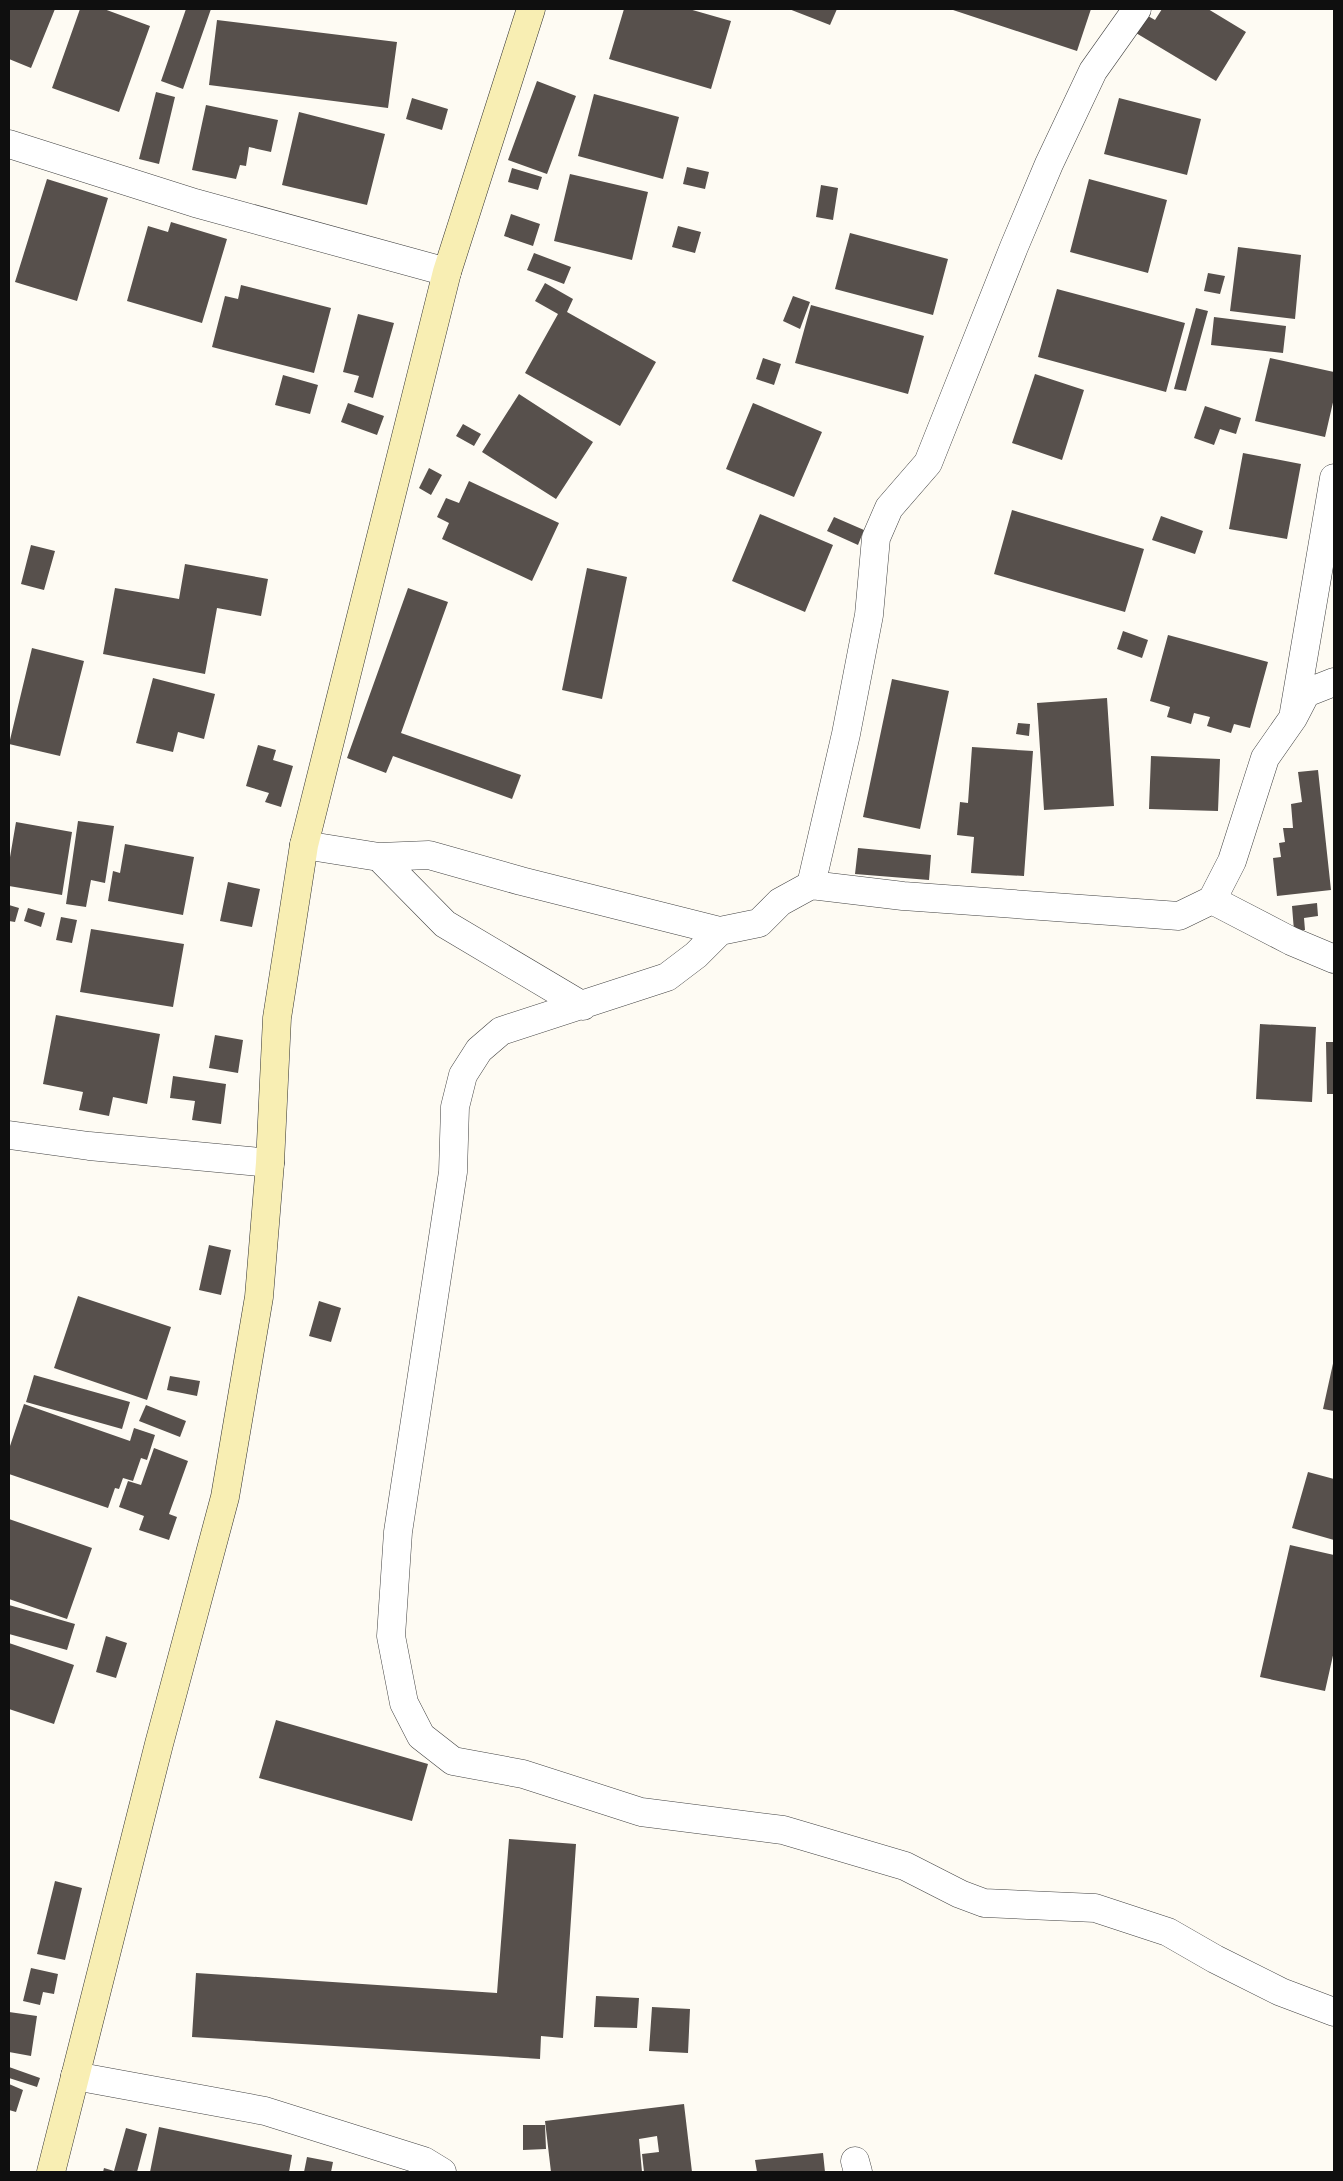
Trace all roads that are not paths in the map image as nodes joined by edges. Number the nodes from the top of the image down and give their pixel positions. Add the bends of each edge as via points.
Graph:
1 (531, 9) edge
2 (1137, 9) edge
3 (9, 144) edge
4 (447, 272) junction
5 (1334, 478) edge
6 (1334, 682) edge
7 (1293, 718) junction
8 (304, 844) junction
9 (379, 857) junction
10 (811, 885) junction
11 (1212, 900) junction
12 (720, 931) junction
13 (1334, 959) edge
14 (583, 1006) junction
15 (9, 1135) edge
16 (270, 1163) junction
17 (1334, 2012) edge
18 (75, 2076) junction
19 (51, 2172) edge
20 (442, 2172) edge

1 - 4 street
2 - 10 street via 1093,71 1049,164 928,463 889,508 876,538 869,615 846,734
3 - 4 street via 195,203
4 - 8 street
5 - 7 street
6 - 7 street via 1306,693
7 - 11 street via 1265,758 1232,861
8 - 9 street
8 - 16 street via 277,1018
9 - 12 street via 429,855
9 - 14 street via 445,924
10 - 11 street via 903,896 1179,916
10 - 12 street via 780,902 759,923
11 - 13 street via 1291,941
12 - 14 street via 668,977
14 - 17 street via 502,1031 479,1050 463,1075 455,1107 453,1172 398,1532 391,1636 404,1703 421,1736 454,1761 523,1774 640,1812 783,1830 905,1866 984,1903 1095,1908 1168,1932 1281,1992
15 - 16 street via 88,1146
16 - 18 street via 259,1296 225,1497
18 - 19 street
18 - 20 street via 266,2111 424,2161

